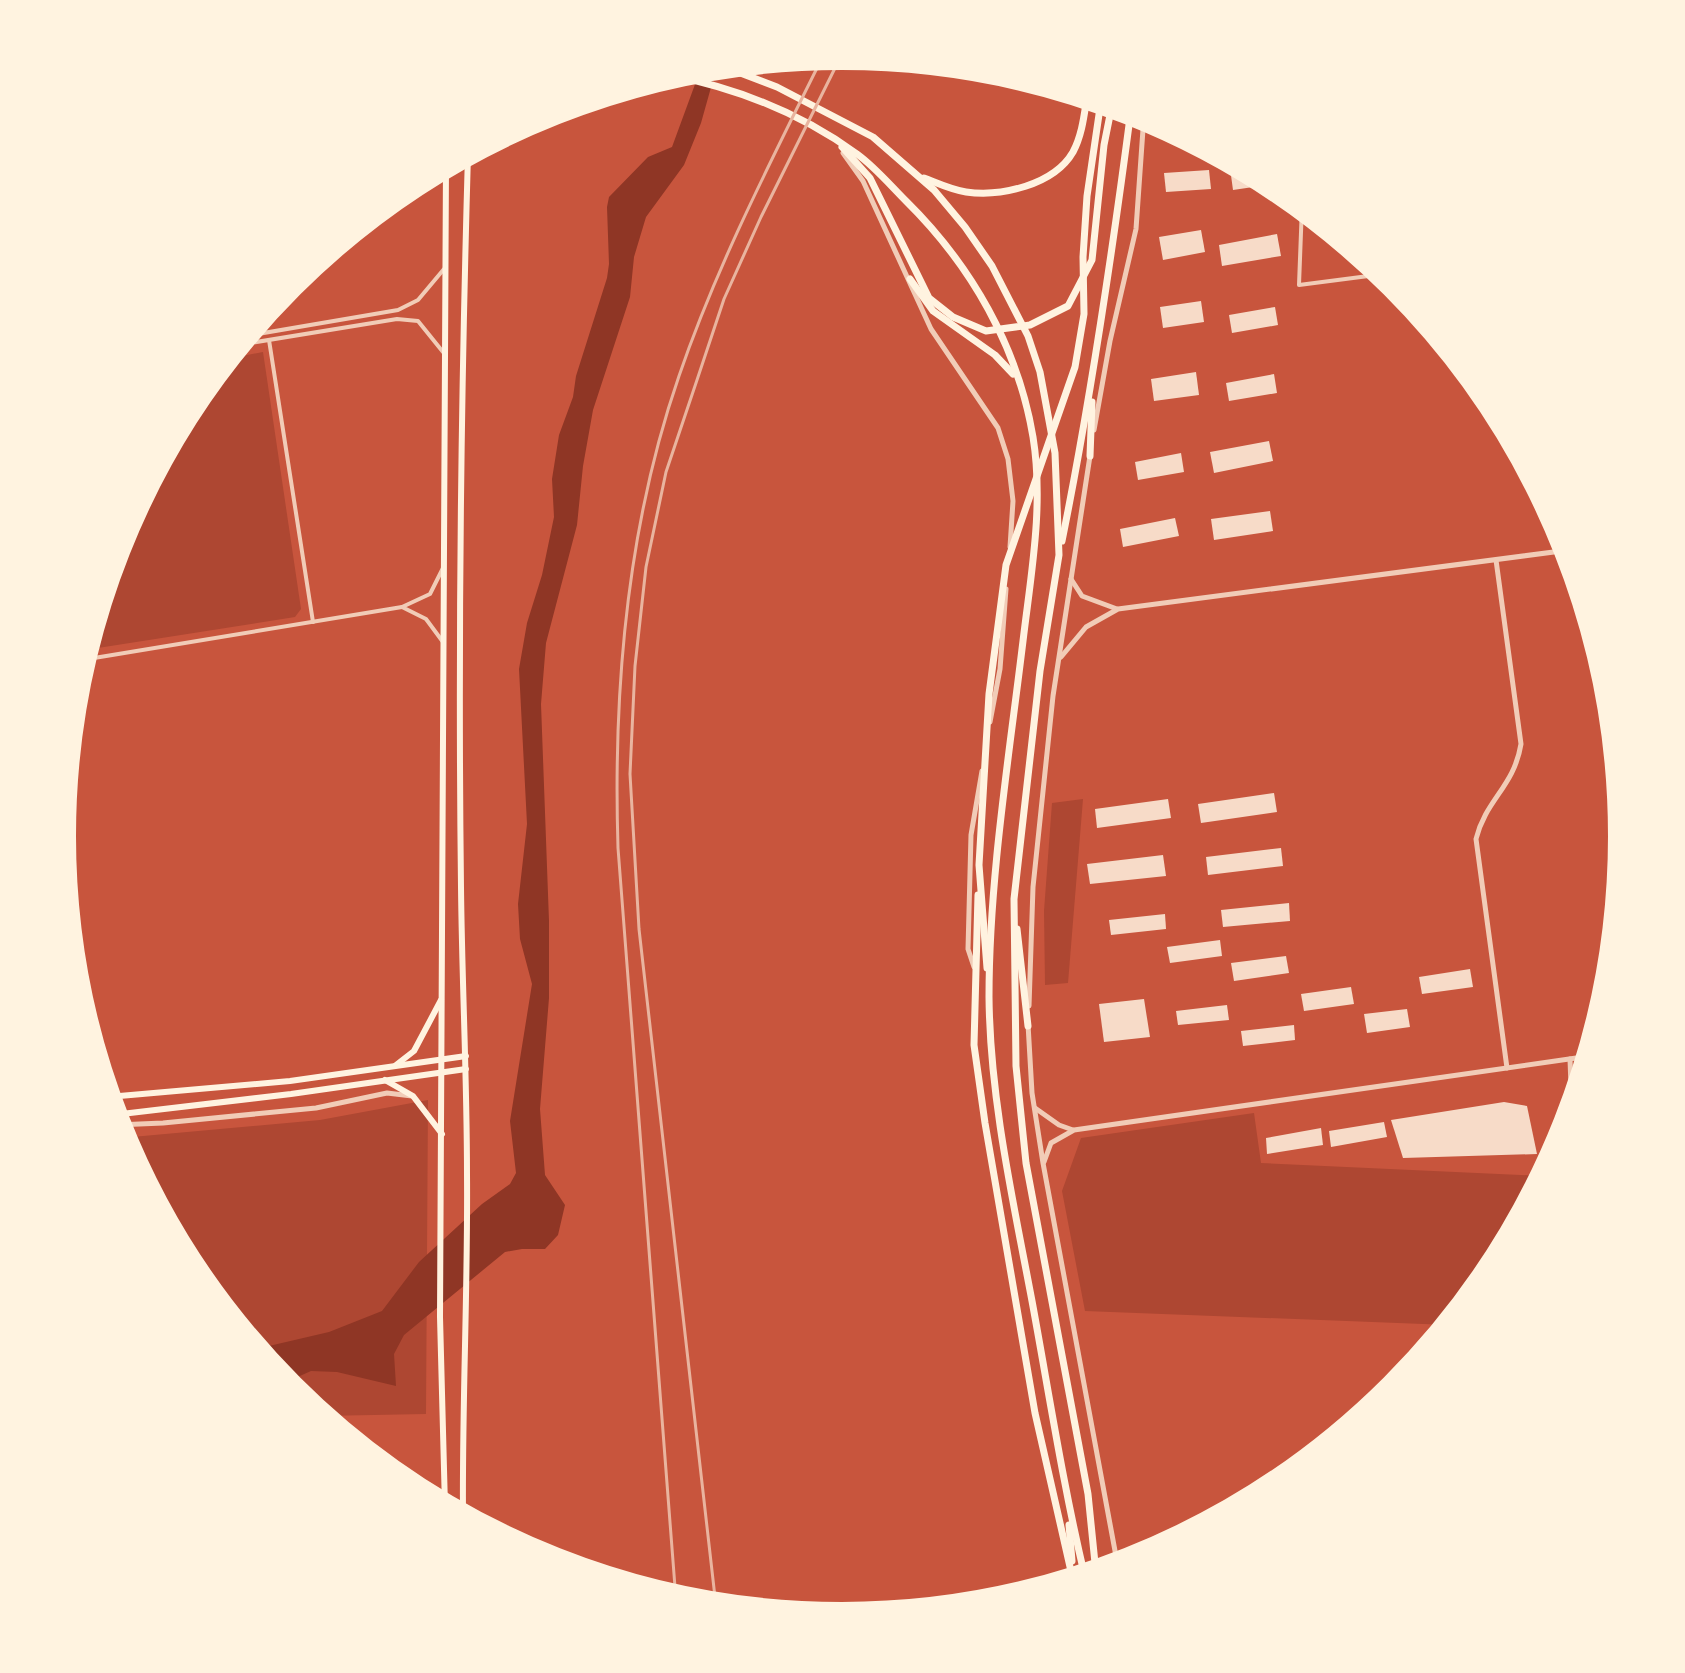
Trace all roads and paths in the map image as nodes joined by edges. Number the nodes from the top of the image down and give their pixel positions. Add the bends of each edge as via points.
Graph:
1 (745, 75) edge
2 (701, 82) edge
3 (1085, 108) edge
4 (1099, 112) edge
5 (1110, 116) edge
6 (1129, 123) edge
7 (1143, 129) edge
8 (834, 138) junction
9 (468, 166) edge
10 (920, 177) junction
11 (446, 179) edge
12 (1301, 221) edge
13 (445, 267) junction
14 (1368, 276) edge
15 (910, 279) junction
16 (262, 333) edge
17 (269, 340) junction
18 (255, 342) edge
19 (445, 354) junction
20 (1094, 368) junction
21 (1020, 384) junction
22 (1090, 456) junction
23 (1557, 552) edge
24 (1059, 555) junction
25 (1496, 560) junction
26 (444, 566) junction
27 (1070, 578) junction
28 (402, 607) junction
29 (1118, 609) junction
30 (313, 623) junction
31 (444, 644) junction
32 (96, 658) edge
33 (1059, 659) junction
34 (979, 865) junction
35 (1014, 899) junction
36 (974, 970) junction
37 (989, 995) junction
38 (443, 997) junction
39 (1028, 1026) junction
40 (466, 1056) junction
41 (1578, 1057) edge
42 (443, 1059) junction
43 (1570, 1059) junction
44 (394, 1066) junction
45 (1507, 1068) junction
46 (466, 1069) junction
47 (443, 1071) junction
48 (385, 1080) junction
49 (1571, 1081) edge
50 (119, 1096) edge
51 (413, 1096) junction
52 (1035, 1108) junction
53 (126, 1113) edge
54 (129, 1124) edge
55 (1074, 1130) junction
56 (442, 1134) junction
57 (1043, 1163) junction
58 (445, 1493) edge
59 (1068, 1503) junction
60 (463, 1505) edge
61 (1116, 1555) edge
62 (1095, 1562) edge
63 (1083, 1566) edge
64 (1072, 1569) edge
65 (1071, 1570) edge

1 - 10 highway via 873,137
2 - 8 highway via 766,103
3 - 10 highway via 1072,154 1060,168 1029,185 995,193 964,192
4 - 34 highway via 1075,367 1006,565 989,694
5 - 8 highway via 1092,260 1068,306 1030,325 986,331 953,317 929,298 870,178
6 - 20 highway
7 - 22 street via 1136,229
8 - 15 street via 863,181
8 - 21 highway via 922,217 972,280 999,327
9 - 40 main road via 461,605
10 - 24 highway via 992,266 1028,336 1051,423
11 - 13 main road
12 - 14 street via 1299,285
13 - 16 street via 418,300 398,310
13 - 19 main road
15 - 21 highway via 933,311 995,355
15 - 36 street via 931,329 998,428 1013,501 1000,669 971,835 968,949
17 - 18 street
17 - 19 street via 397,319 418,321
17 - 30 street
19 - 26 main road
20 - 22 highway
20 - 24 highway
21 - 37 highway via 1033,439 1038,505 998,846
22 - 27 street
23 - 25 street
24 - 35 highway
25 - 29 street
25 - 45 street via 1521,744 1515,769 1487,809 1476,839
26 - 28 street via 430,594
26 - 31 main road
27 - 29 street via 1082,596
27 - 33 street
28 - 30 street
28 - 31 street via 426,619
29 - 33 street via 1086,627
30 - 32 street
31 - 38 main road
33 - 39 street via 1033,887
34 - 36 highway
34 - 37 highway
35 - 39 highway
35 - 62 highway via 1015,1054 1026,1163 1088,1494
36 - 65 highway via 974,1045 985,1123 1035,1413
37 - 59 highway via 1002,1138
38 - 42 main road
38 - 44 main road via 414,1051
39 - 52 street
40 - 42 main road
40 - 46 main road
41 - 43 street
42 - 44 main road
42 - 47 main road
43 - 45 street
43 - 49 street
44 - 50 main road
45 - 55 street
46 - 47 main road
46 - 60 main road
47 - 48 main road
47 - 56 main road
48 - 51 main road
48 - 53 main road
51 - 54 street via 387,1093 316,1108
51 - 56 main road
52 - 55 street
52 - 57 street
55 - 57 street via 1051,1143
56 - 58 main road
57 - 61 street
59 - 63 highway
59 - 64 highway

